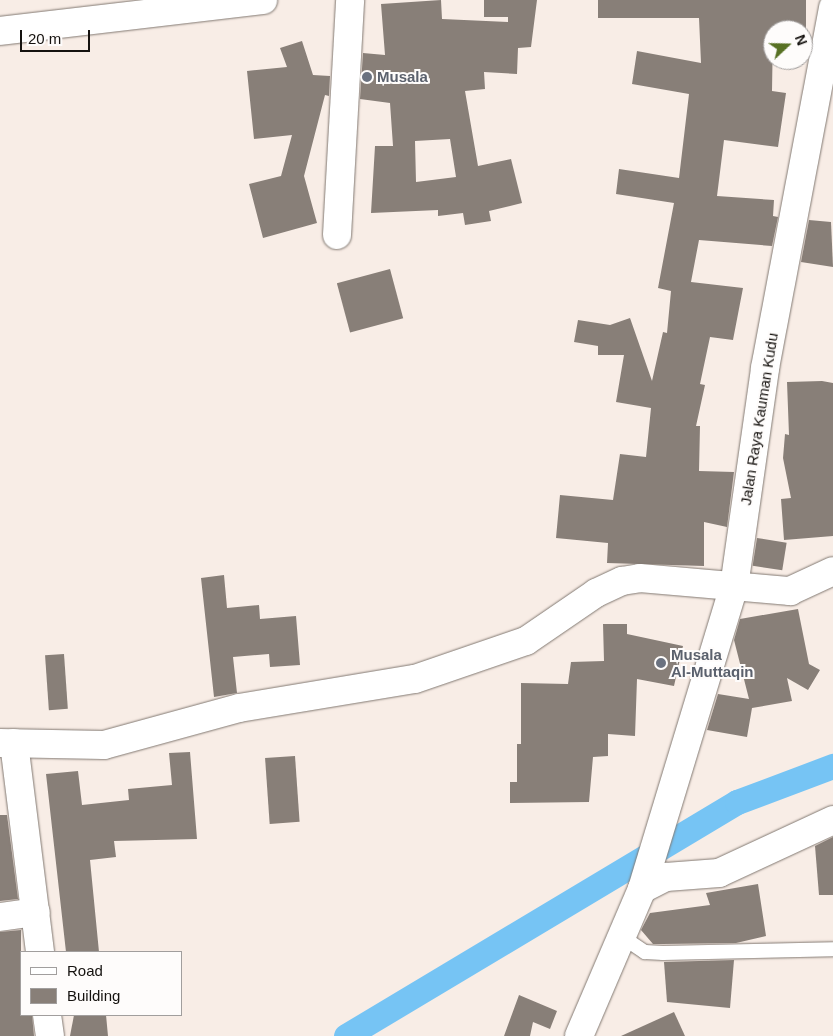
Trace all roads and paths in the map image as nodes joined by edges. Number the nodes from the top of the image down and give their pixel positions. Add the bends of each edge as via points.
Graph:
1 (263, 0) edge
2 (350, 0) edge
3 (833, 7) edge
4 (0, 31) edge
5 (337, 235) dead end
6 (833, 571) edge
7 (734, 587) junction
8 (7, 743) edge
9 (833, 820) edge
10 (642, 889) junction
11 (36, 912) junction
12 (0, 917) edge
13 (621, 936) junction
14 (833, 949) edge
15 (40, 951) edge
16 (47, 1016) edge
17 (50, 1036) edge
18 (579, 1036) edge

1 - 4 street
2 - 5 street
3 - 7 street, Jalan Raya Kauman Kudu via 765,368
6 - 7 street via 790,591
7 - 8 street via 640,578 622,581 596,593 526,641 415,679 238,708 104,745
7 - 10 street, Jalan Raya Kauman Kudu
8 - 11 street
9 - 10 street via 719,873 666,877
10 - 13 street
11 - 12 street
11 - 15 street
13 - 14 lane via 634,948 654,953
13 - 18 street
16 - 17 street

